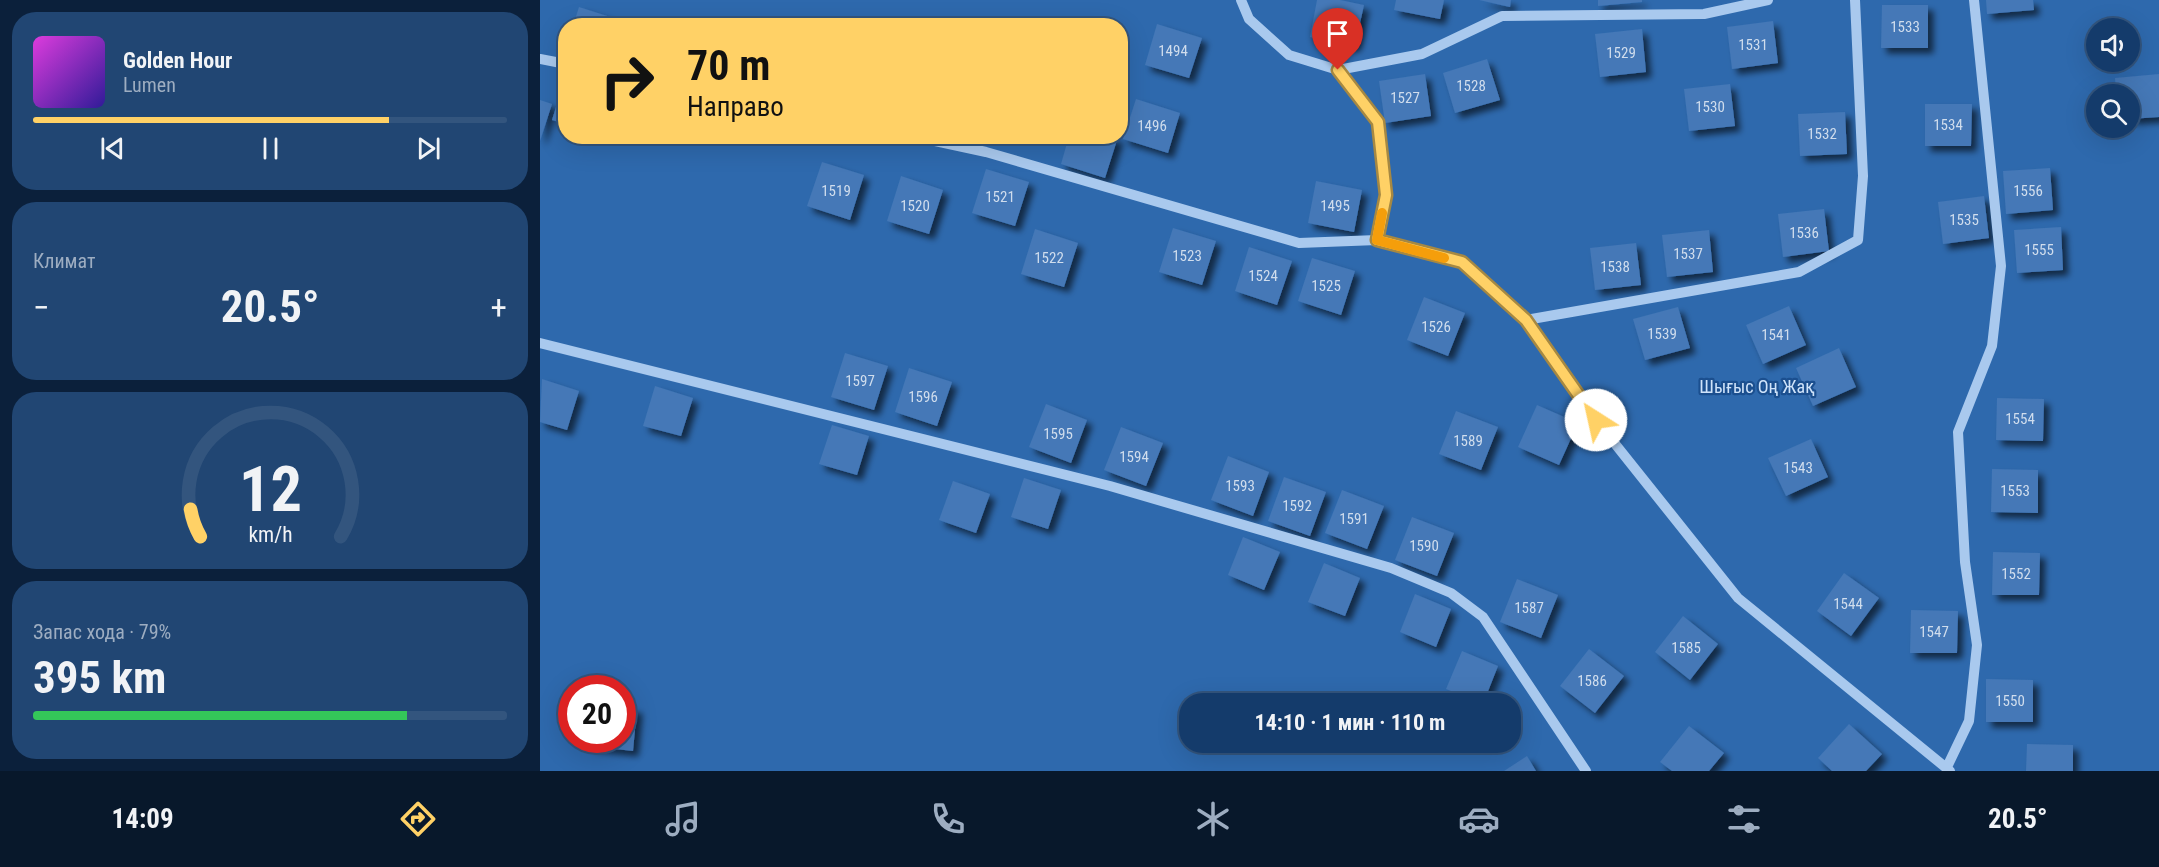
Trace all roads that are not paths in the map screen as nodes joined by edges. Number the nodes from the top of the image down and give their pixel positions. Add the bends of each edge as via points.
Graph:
1 (1241, 0) edge
2 (1768, 0) edge
3 (1855, 0) edge
4 (1974, 0) edge
5 (540, 59) edge
6 (558, 62) edge
7 (1338, 70) junction
8 (949, 144) edge
9 (1377, 240) junction
10 (1526, 320) junction
11 (540, 343) edge
12 (1948, 769) edge
13 (1586, 771) edge

1 - 7 lane via 1249,20 1289,55
2 - 7 lane via 1704,14 1502,16 1422,54
3 - 10 lane via 1863,176 1858,240 1799,272
4 - 12 lane via 2001,266 1992,346 1958,432 1965,562 1977,645 1969,721
5 - 6 lane
7 - 9 lane via 1378,122 1386,195
8 - 9 lane via 1299,243
9 - 10 lane via 1462,262
10 - 12 lane via 1596,420 1738,598
11 - 13 lane via 1110,486 1391,568 1451,593 1483,617

